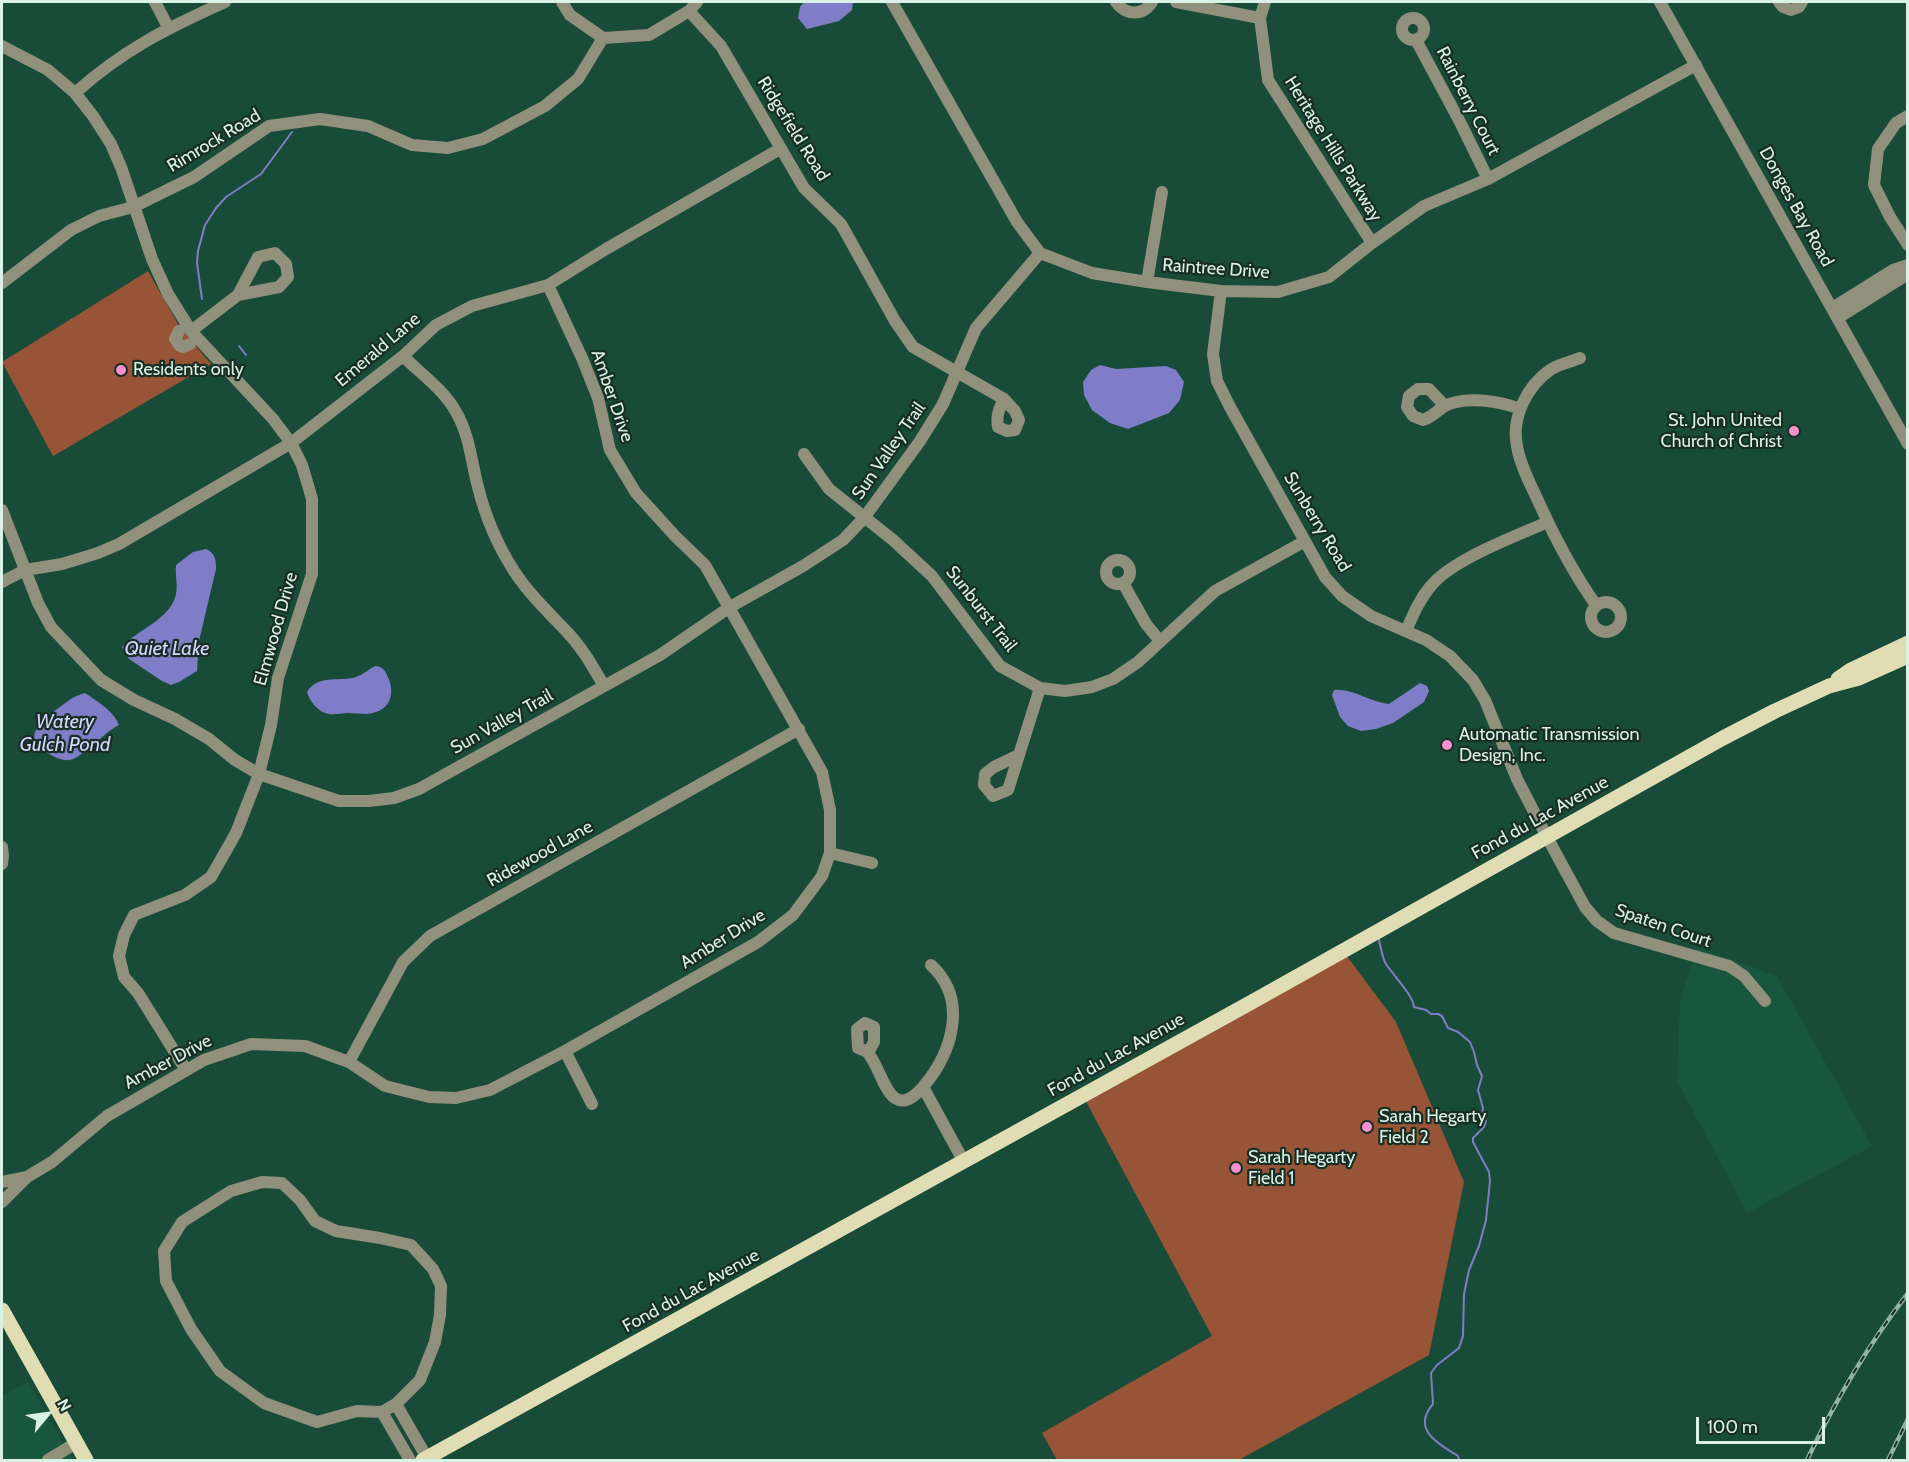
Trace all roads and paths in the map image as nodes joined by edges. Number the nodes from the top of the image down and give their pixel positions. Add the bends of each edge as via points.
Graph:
1 (155, 2) edge
2 (225, 2) edge
3 (562, 2) edge
4 (892, 2) edge
5 (1116, 2) edge
6 (1152, 2) edge
7 (1176, 2) edge
8 (1265, 2) edge
9 (1660, 2) edge
10 (1779, 2) edge
11 (1802, 2) edge
12 (693, 6) edge
13 (1260, 18) junction
14 (168, 27) junction
15 (603, 38) junction
16 (1416, 40) dead end
17 (2, 46) edge
18 (1696, 65) junction
19 (75, 93) junction
20 (1908, 116) edge
21 (780, 149) junction
22 (1488, 179) junction
23 (1162, 192) dead end
24 (133, 207) junction
25 (1371, 243) junction
26 (1908, 245) edge
27 (1040, 253) junction
28 (1908, 264) edge
29 (1908, 274) edge
30 (2, 282) edge
31 (1147, 282) junction
32 (548, 285) junction
33 (1221, 291) junction
34 (238, 295) dead end
35 (1835, 313) junction
36 (185, 331) junction
37 (190, 345) dead end
38 (403, 356) junction
39 (1580, 358) dead end
40 (957, 372) junction
41 (1004, 399) dead end
42 (1445, 406) dead end
43 (1520, 409) junction
44 (1904, 435) edge
45 (291, 443) junction
46 (1908, 444) edge
47 (804, 454) dead end
48 (2, 510) edge
49 (864, 518) junction
50 (1548, 522) junction
51 (1305, 541) junction
52 (26, 570) junction
53 (2, 582) edge
54 (1123, 583) dead end
55 (1596, 605) dead end
56 (730, 606) junction
57 (1406, 632) junction
58 (1160, 641) junction
59 (1908, 643) edge
60 (1908, 656) edge
61 (604, 686) junction
62 (1829, 686) junction
63 (1040, 688) junction
64 (799, 729) junction
65 (1019, 755) dead end
66 (259, 774) junction
67 (1547, 837) junction
68 (2, 847) edge
69 (830, 853) junction
70 (872, 863) dead end
71 (2, 864) edge
72 (931, 964) dead end
73 (1765, 1001) dead end
74 (565, 1051) junction
75 (868, 1053) dead end
76 (349, 1062) junction
77 (186, 1070) junction
78 (923, 1087) junction
79 (592, 1104) dead end
80 (964, 1162) junction
81 (27, 1177) junction
82 (2, 1182) edge
83 (2, 1202) edge
84 (2, 1310) edge
85 (396, 1404) junction
86 (382, 1412) junction
87 (76, 1443) junction
88 (425, 1459) edge
89 (48, 1461) edge
90 (86, 1461) edge
91 (410, 1461) edge

1 - 14 street
2 - 14 street
3 - 15 street via 570,15
4 - 27 street via 1017,222
5 - 6 street via 1137,13
7 - 13 street
8 - 13 street, Heritage Hills Parkway
9 - 18 street, Donges Bay Road
10 - 11 street via 1791,10
12 - 15 street via 649,35
12 - 21 street, Ridgefield Road via 721,46
13 - 25 street, Heritage Hills Parkway via 1268,80
14 - 19 street via 130,50
15 - 24 street, Rimrock Road via 578,80 545,106 483,140 448,148 412,145 368,126 320,119 269,126 194,177
16 - 22 street, Rainberry Court
17 - 19 street, Elmwood Drive via 48,70
18 - 22 street, Raintree Drive
18 - 35 street, Donges Bay Road
19 - 24 street, Elmwood Drive via 111,144
20 - 26 street via 1896,123 1878,149 1874,185
21 - 32 street, Emerald Lane
21 - 40 street, Ridgefield Road via 804,188 841,224 913,347
22 - 25 street, Raintree Drive via 1424,206
23 - 31 street
24 - 30 street, Rimrock Road via 99,216 71,230
24 - 36 street, Elmwood Drive
25 - 33 street, Raintree Drive via 1329,277 1278,292
27 - 31 street, Raintree Drive via 1092,273
27 - 40 street, Sun Valley Trail via 976,328
28 - 35 street via 1893,270
29 - 35 street
31 - 33 street, Raintree Drive
32 - 38 street, Emerald Lane via 472,306 436,325
32 - 56 street, Amber Drive via 582,358 610,450 636,493 705,565
33 - 51 street, Sunberry Road via 1213,354 1217,381
34 - 36 street
35 - 44 street, Donges Bay Road
36 - 37 street via 175,339 183,347
36 - 45 street, Elmwood Drive via 273,419
38 - 45 street, Emerald Lane
38 - 61 street via 446,397 456,412 470,448 487,516 513,571 569,634
39 - 43 street via 1550,369 1528,393
40 - 41 street, Ridgefield Road
40 - 49 street, Sun Valley Trail via 944,404
42 - 43 street via 1483,400
43 - 50 street via 1516,445
44 - 46 street, Donges Bay Road
45 - 52 street, Emerald Lane via 119,544 62,564
45 - 66 street, Elmwood Drive via 312,499 312,574 278,678
47 - 49 street, Sunburst Trail via 829,489
48 - 52 street
49 - 56 street, Sun Valley Trail via 843,540
49 - 63 street, Sunburst Trail via 932,576 1000,666
50 - 55 street
50 - 57 street via 1455,566 1431,585
51 - 57 street, Sunberry Road via 1325,577 1342,596 1371,616
51 - 58 street, Sunburst Trail via 1215,591
52 - 53 street, Emerald Lane
52 - 66 street, Sun Valley Trail via 51,627 101,680 209,739
54 - 58 street
56 - 61 street, Sun Valley Trail via 660,655
56 - 64 street, Amber Drive
57 - 67 street, Sunberry Road via 1450,656 1473,681
58 - 63 street, Sunburst Trail via 1113,679 1065,691
59 - 62 main road, Fond du Lac Avenue via 1851,670
60 - 62 main road, Fond du Lac Avenue via 1859,678
61 - 66 street, Sun Valley Trail via 419,789 394,798 339,801
62 - 67 main road, Fond du Lac Avenue via 1723,738
63 - 65 street
64 - 69 street, Amber Drive via 822,772 830,810
64 - 76 street, Ridewood Lane via 430,936 403,962
66 - 77 street, Elmwood Drive via 236,833 212,877 185,895 134,915 124,935 119,956 124,977
67 - 73 street, Spaten Court via 1585,907 1605,927 1614,933 1729,966 1744,976
67 - 80 main road, Fond du Lac Avenue
68 - 71 street
69 - 70 street
69 - 74 street, Amber Drive via 822,876 793,915 758,942
72 - 78 street via 948,986 952,1031 946,1054
74 - 76 street, Amber Drive via 490,1090 456,1098 429,1097 385,1086
74 - 79 street
75 - 78 street via 894,1098 909,1098
76 - 77 street, Amber Drive via 305,1046 251,1044
77 - 81 street, Amber Drive via 107,1116 52,1162
78 - 80 street
80 - 88 main road, Fond du Lac Avenue
81 - 82 street, Amber Drive
81 - 83 street, Amber Drive
84 - 87 main road
85 - 86 street
85 - 86 street via 420,1380 435,1342 440,1315 441,1286 433,1269 411,1245 336,1231 315,1221 282,1183 262,1182 231,1191 182,1222 164,1251 166,1281 191,1329 220,1371 264,1403 317,1422 357,1411
85 - 88 street
86 - 91 street
87 - 89 street
87 - 90 main road

